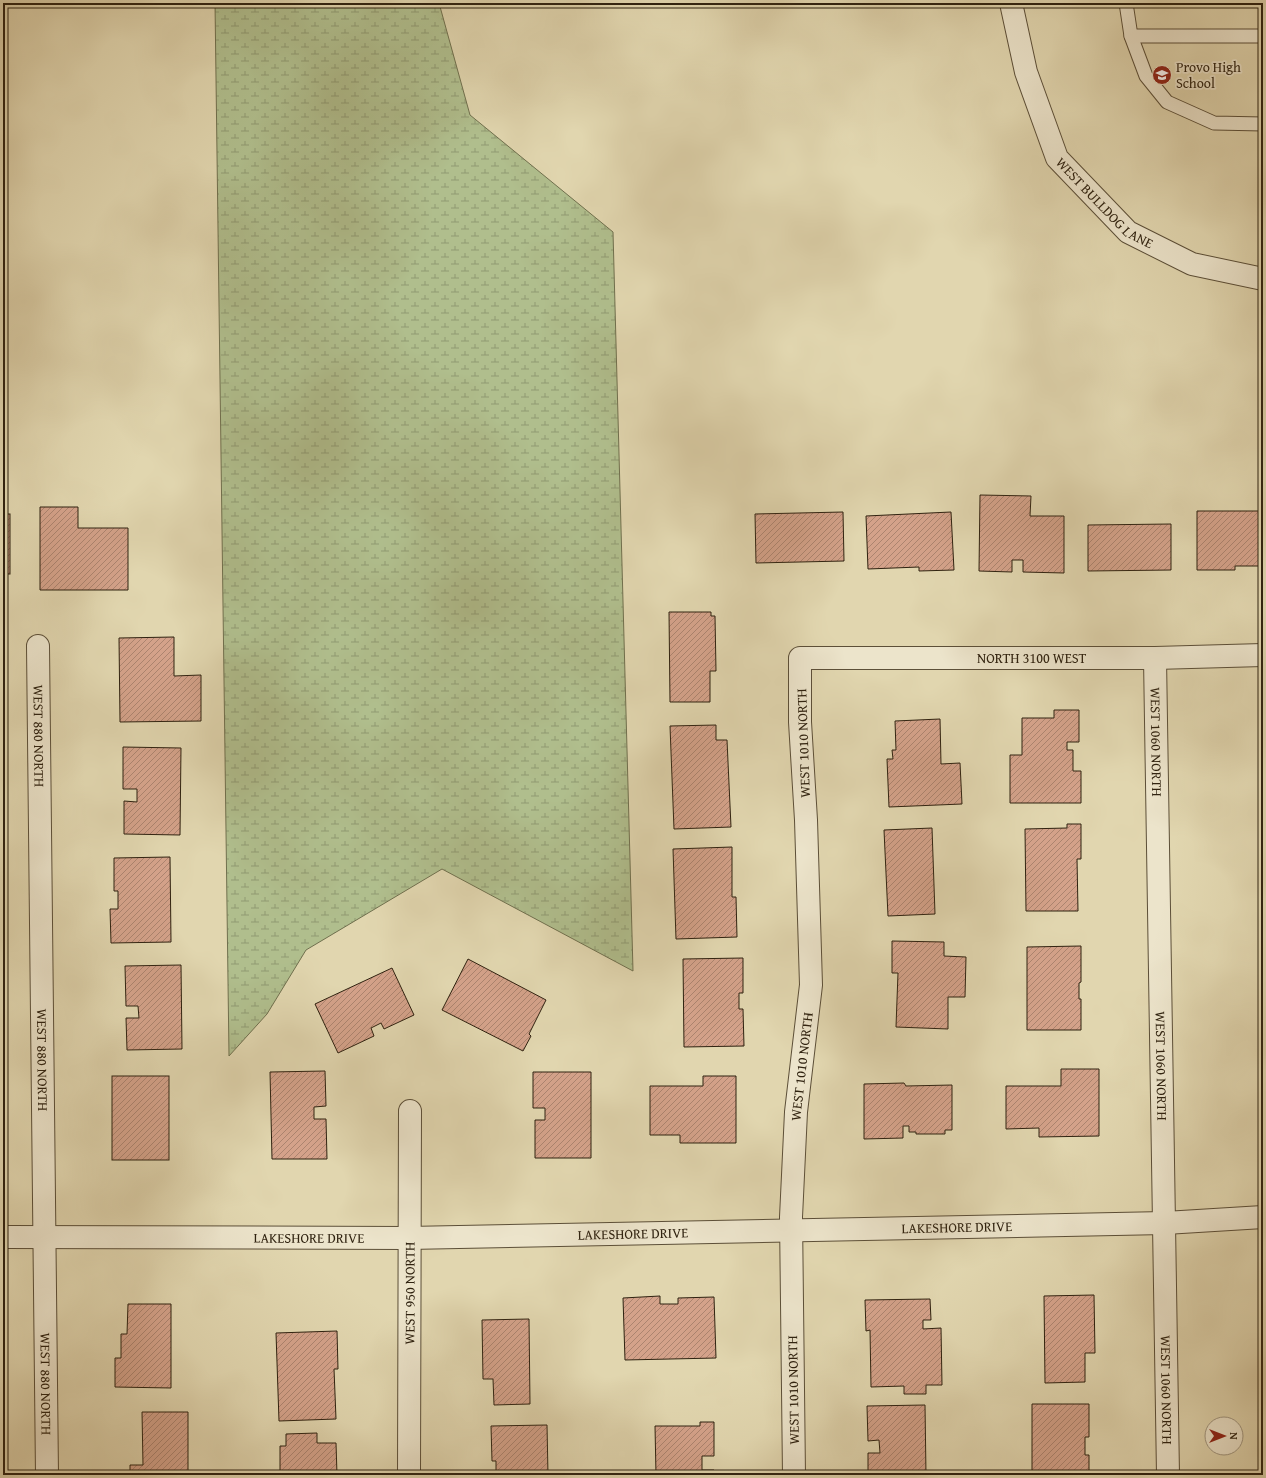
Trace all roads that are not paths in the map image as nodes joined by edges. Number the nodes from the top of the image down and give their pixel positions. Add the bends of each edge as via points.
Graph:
1 (1011, 3) edge
2 (1126, 3) edge
3 (1131, 36) junction
4 (1263, 36) edge
5 (1263, 124) edge
6 (1263, 279) edge
7 (38, 646) dead end
8 (1263, 655) edge
9 (800, 658) joint
10 (1155, 658) junction
11 (410, 1111) dead end
12 (1263, 1217) edge
13 (1165, 1223) junction
14 (790, 1231) junction
15 (3, 1237) edge
16 (44, 1237) junction
17 (408, 1238) junction
18 (47, 1475) edge
19 (409, 1475) edge
20 (794, 1475) edge
21 (1168, 1475) edge

1 - 6 street, WEST BULLDOG LANE via 1026,72 1057,158 1128,232 1192,264
2 - 3 lane
3 - 4 lane
3 - 5 lane via 1146,76 1167,102 1214,123
7 - 16 street, WEST 880 NORTH
8 - 10 street, NORTH 3100 WEST
9 - 10 street, NORTH 3100 WEST
9 - 14 street, WEST 1010 NORTH via 800,722 811,985 796,1112
10 - 13 street, WEST 1060 NORTH
11 - 17 street, WEST 950 NORTH
12 - 13 street, LAKESHORE DRIVE
13 - 14 street, LAKESHORE DRIVE
13 - 21 street, WEST 1060 NORTH
14 - 17 street, LAKESHORE DRIVE
14 - 20 street, WEST 1010 NORTH
15 - 16 street, LAKESHORE DRIVE
16 - 17 street, LAKESHORE DRIVE
16 - 18 street, WEST 880 NORTH
17 - 19 street, WEST 950 NORTH

